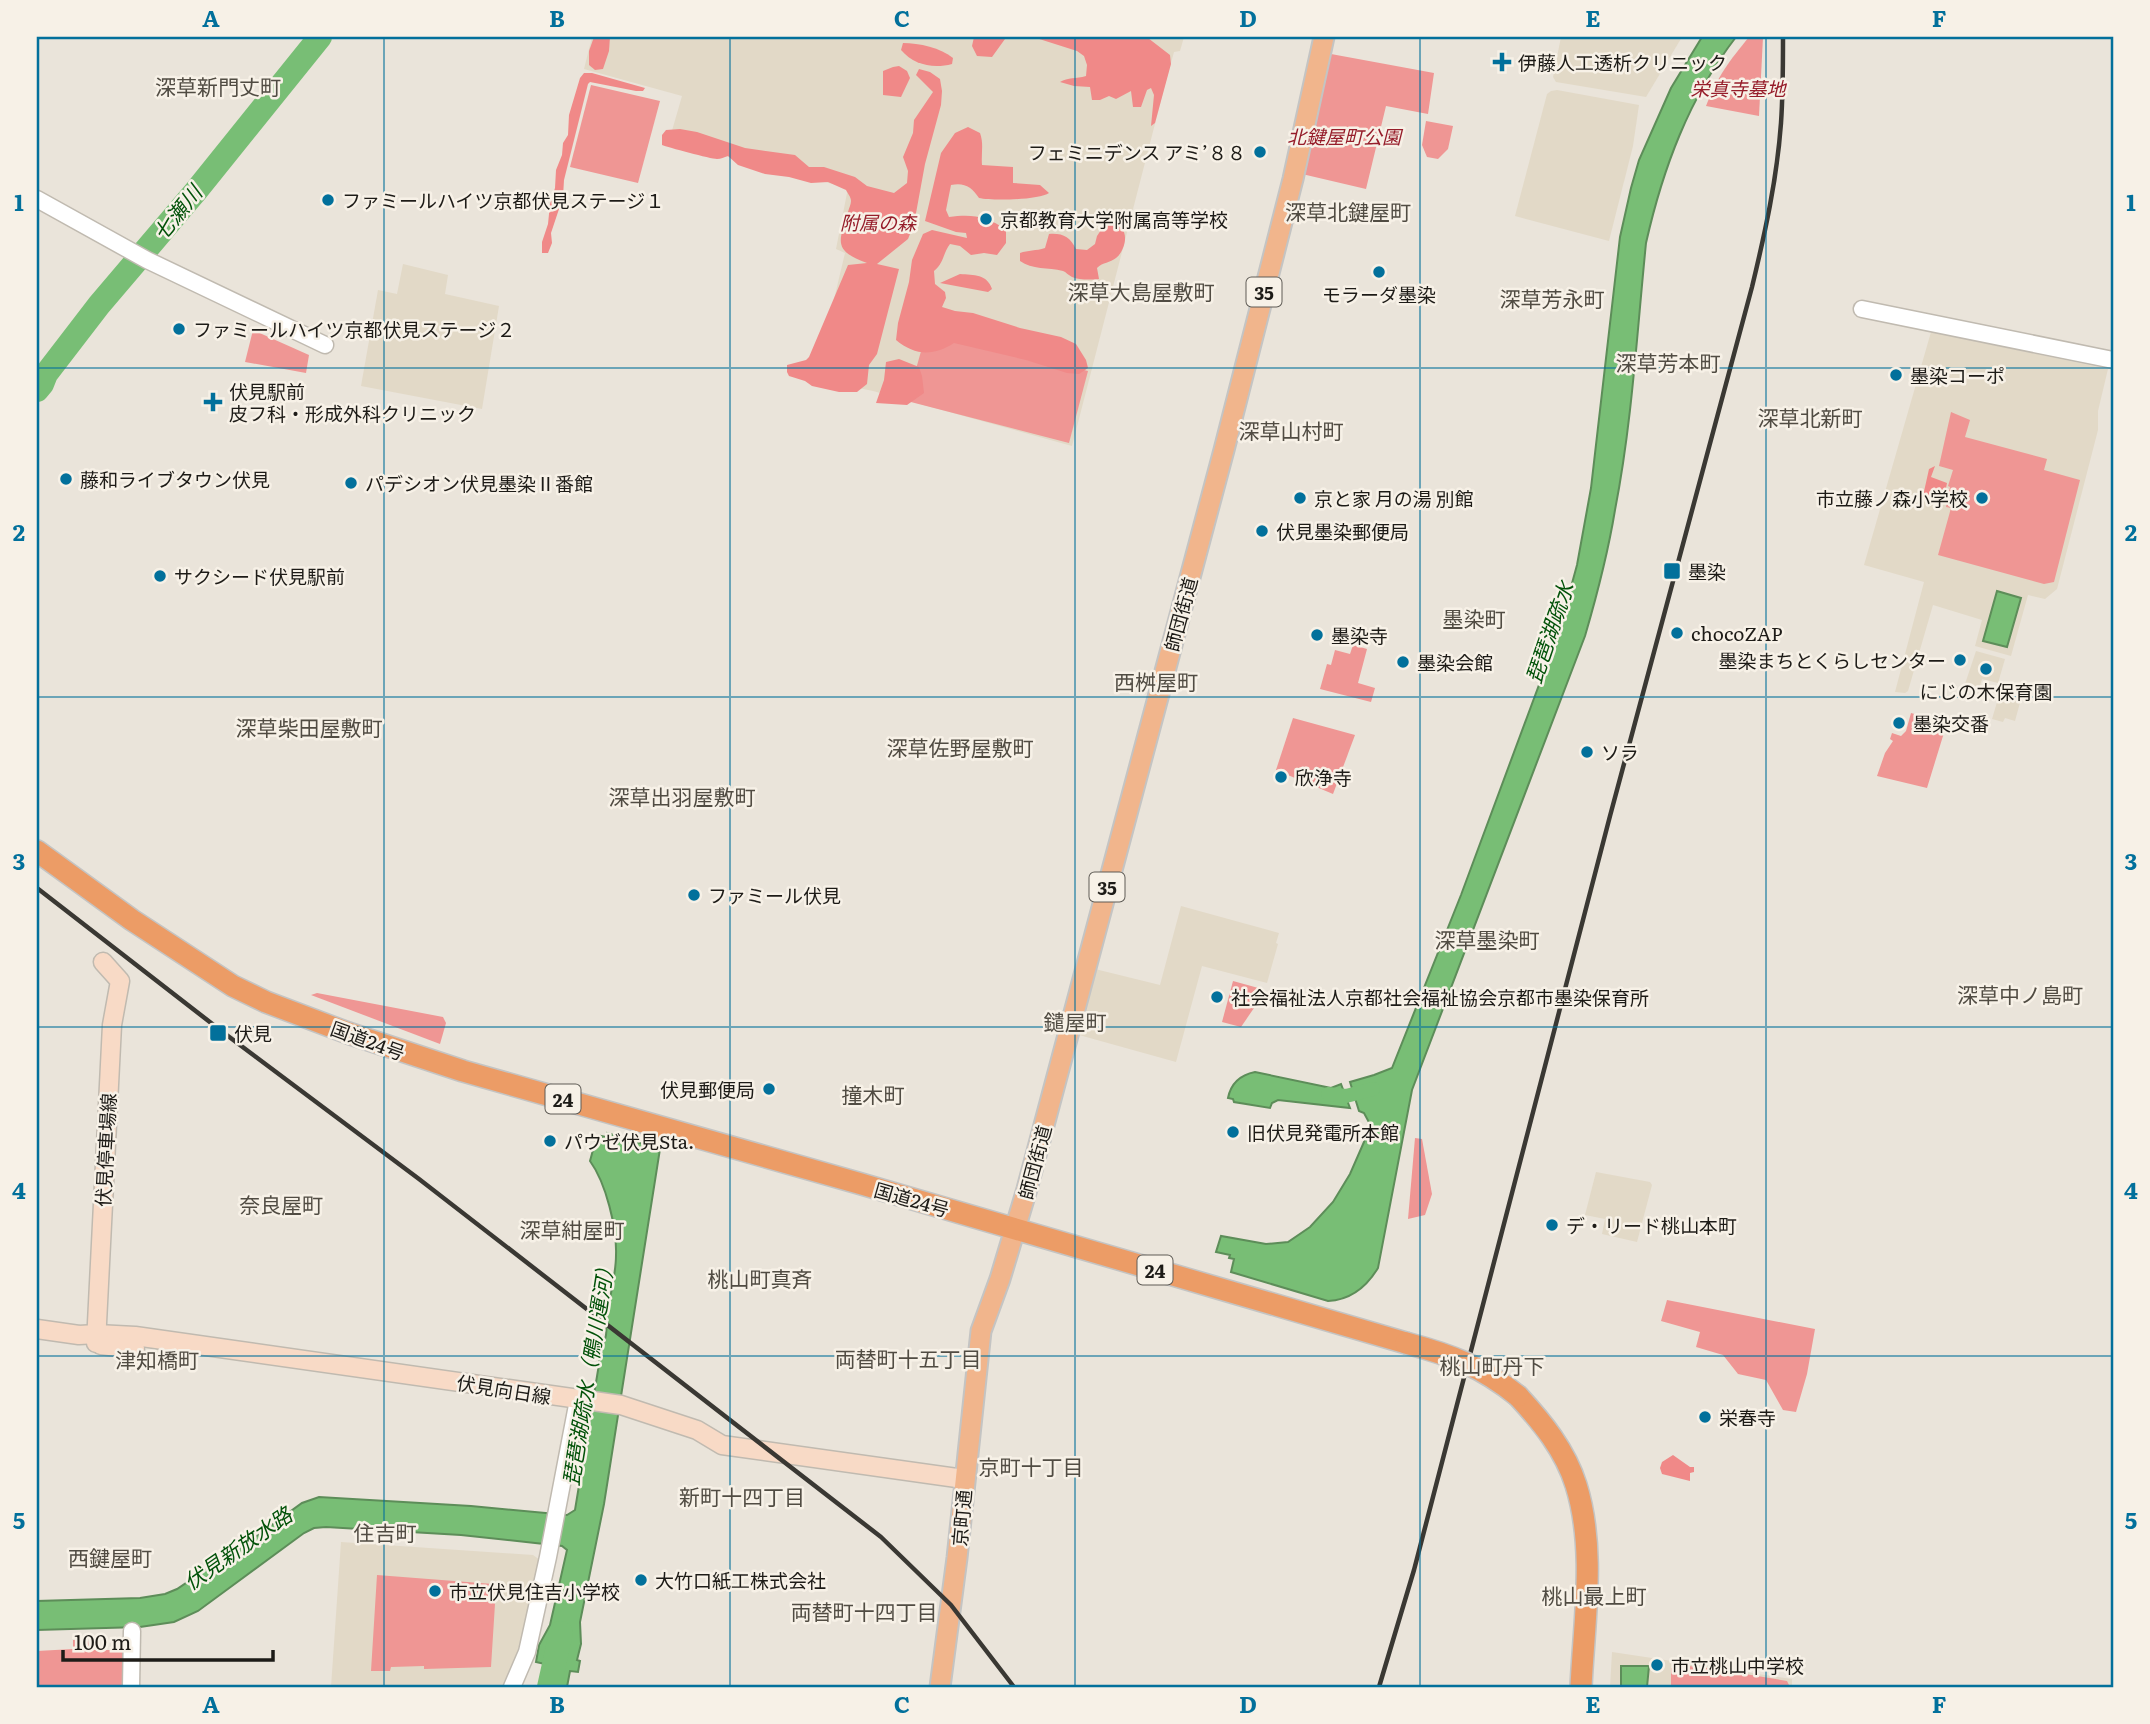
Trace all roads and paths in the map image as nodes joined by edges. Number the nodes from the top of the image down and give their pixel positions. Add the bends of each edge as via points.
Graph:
1 (1324, 37) edge
2 (37, 199) edge
3 (1862, 309) dead end
4 (325, 345) dead end
5 (2113, 360) edge
6 (37, 851) edge
7 (103, 962) dead end
8 (1015, 1229) junction
9 (37, 1329) edge
10 (91, 1338) junction
11 (135, 1349) dead end
12 (583, 1401) junction
13 (964, 1479) junction
14 (132, 1632) dead end
15 (131, 1687) edge
16 (512, 1687) edge
17 (940, 1687) edge
18 (1581, 1687) edge

1 - 8 main road, 師団街道 / 35 via 1224,450
2 - 4 street via 141,257
3 - 5 street
6 - 8 highway, 国道24号 / 24 via 222,979 278,1007 431,1062
7 - 10 main road, 伏見停車場線 via 120,981 112,1025
8 - 13 main road, 京町通 / 35 via 981,1331
8 - 18 highway, 国道24号 / 24, bridge via 1452,1356 1518,1395 1557,1444 1581,1508 1587,1566
9 - 10 main road, 伏見向日線
10 - 11 main road, 伏見向日線
10 - 12 main road, 伏見向日線 via 135,1336
12 - 13 main road, 伏見向日線 via 621,1405 696,1430 722,1445
12 - 16 street via 527,1652
13 - 17 main road, 京町通 / 35
14 - 15 street

